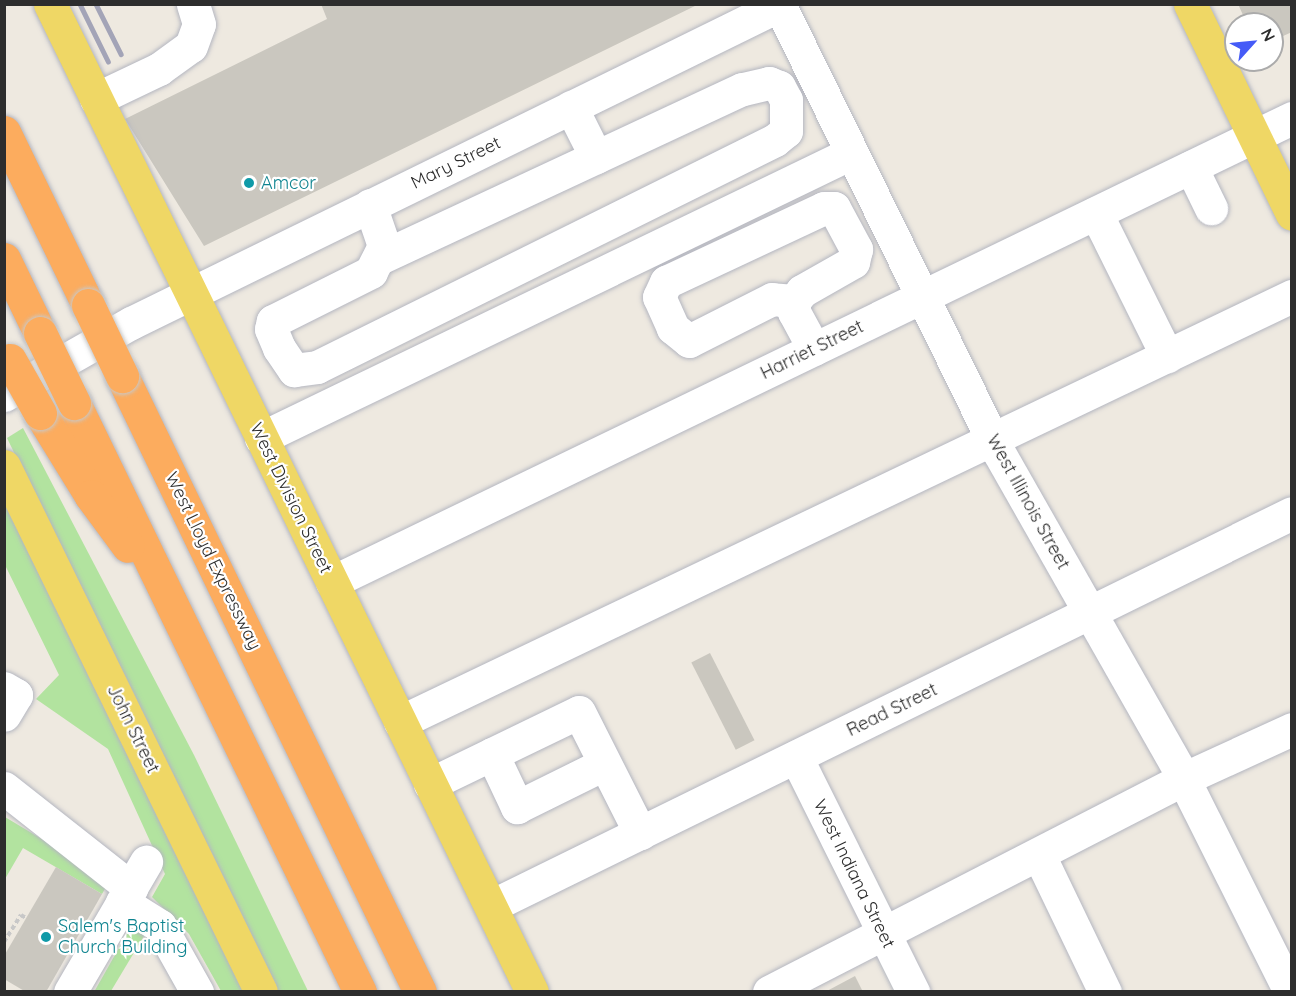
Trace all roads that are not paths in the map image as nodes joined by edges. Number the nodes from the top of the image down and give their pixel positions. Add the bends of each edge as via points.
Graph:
1 (50, 4) edge
2 (193, 4) edge
3 (1190, 4) edge
4 (781, 5) edge
5 (96, 99) junction
6 (571, 107) junction
7 (1292, 118) edge
8 (4, 132) edge
9 (1255, 136) junction
10 (851, 153) junction
11 (596, 157) junction
12 (1191, 167) junction
13 (370, 206) junction
14 (1211, 208) dead end
15 (1096, 213) junction
16 (1292, 214) edge
17 (382, 257) junction
18 (4, 259) edge
19 (190, 294) junction
20 (1292, 296) edge
21 (923, 297) junction
22 (794, 301) junction
23 (814, 349) junction
24 (7, 355) edge
25 (1167, 356) junction
26 (4, 395) edge
27 (261, 438) junction
28 (993, 440) junction
29 (4, 466) edge
30 (1292, 513) edge
31 (332, 582) junction
32 (174, 607) junction
33 (1092, 612) junction
34 (4, 688) edge
35 (4, 715) edge
36 (400, 722) junction
37 (1292, 729) edge
38 (492, 754) junction
39 (796, 757) junction
40 (604, 764) junction
41 (1183, 779) junction
42 (430, 784) junction
43 (4, 788) edge
44 (640, 833) junction
45 (1039, 855) junction
46 (133, 884) junction
47 (491, 906) junction
48 (884, 934) junction
49 (356, 986) edge
50 (70, 992) edge
51 (197, 992) edge
52 (261, 992) edge
53 (420, 992) edge
54 (532, 992) edge
55 (769, 992) edge
56 (912, 992) edge
57 (1105, 992) edge
58 (1290, 992) edge

1 - 5 main road, West Division Street
2 - 5 street via 199,24 191,46 159,69
3 - 9 main road
4 - 6 street, Mary Street
4 - 10 street, West Illinois Street
5 - 19 main road, West Division Street
6 - 11 street
6 - 13 street, Mary Street
7 - 9 street, Harriet Street
8 - 53 highway, West Lloyd Expressway, bridge
9 - 12 street, Harriet Street
9 - 16 main road
10 - 21 street, West Illinois Street
10 - 27 street
11 - 17 street
11 - 17 street via 742,89 769,83 779,87 786,100 786,131 775,140 317,367 294,370 271,329 273,321 371,272
12 - 14 street
12 - 15 street, Harriet Street
13 - 17 street via 384,246
13 - 19 street, Mary Street
15 - 21 street, Harriet Street
15 - 25 street
18 - 32 highway, bridge
19 - 26 street, Mary Street
19 - 27 main road, West Division Street
20 - 25 street
21 - 23 street, Harriet Street
21 - 28 street, West Illinois Street
22 - 22 street via 802,291 853,262 856,249 834,208 824,208 666,282 659,297 673,328 689,341 772,299
22 - 23 street via 794,312
23 - 31 street, Harriet Street
24 - 32 highway, bridge via 91,496
25 - 28 street
27 - 31 main road, West Division Street
28 - 33 street, West Illinois Street
28 - 36 street via 923,468
29 - 52 main road, John Street
30 - 33 street, Read Street
31 - 36 main road, West Division Street
32 - 49 highway
33 - 39 street, Read Street
33 - 41 street, West Illinois Street
34 - 35 street via 16,695
36 - 42 main road, West Division Street
37 - 41 street
38 - 40 street via 579,712
38 - 40 street via 517,807
38 - 42 street
39 - 44 street, Read Street
39 - 48 street, West Indiana Street
40 - 44 street
41 - 45 street
41 - 58 street, West Illinois Street
42 - 47 main road, West Division Street
43 - 46 street
44 - 47 street, Read Street
45 - 48 street
45 - 57 street
46 - 50 street
46 - 51 street
47 - 54 main road, West Division Street
48 - 55 street
48 - 56 street, West Indiana Street

